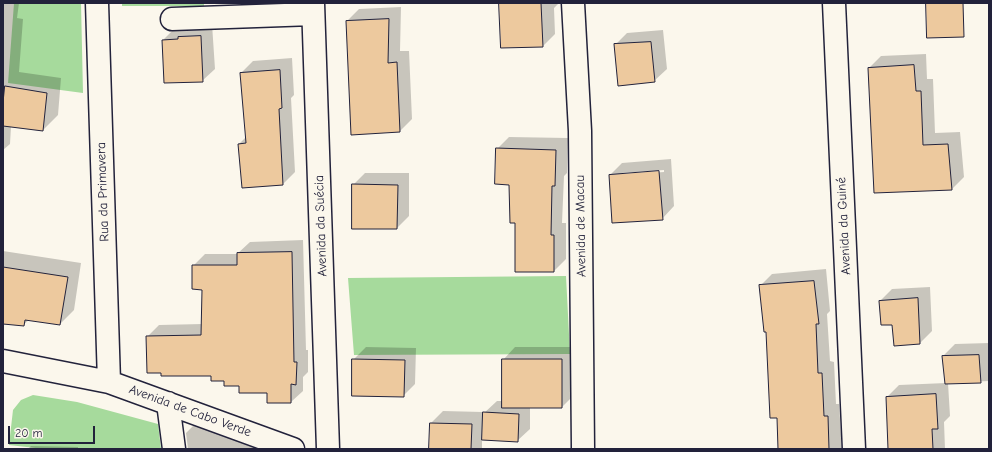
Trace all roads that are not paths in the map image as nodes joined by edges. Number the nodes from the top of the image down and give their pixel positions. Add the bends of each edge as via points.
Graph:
1 (97, 3) edge
2 (573, 3) edge
3 (834, 3) edge
4 (313, 8) edge
5 (172, 19) dead end
6 (3, 361) edge
7 (109, 382) junction
8 (168, 403) junction
9 (287, 448) edge
10 (174, 449) edge
11 (328, 449) edge
12 (583, 449) edge
13 (854, 449) edge

1 - 7 street, Rua da Primavera
2 - 12 street, Avenida de Macau via 580,131
3 - 13 street, Avenida da Guiné
4 - 5 street
4 - 11 street, Avenida da Suécia
6 - 7 street, Avenida de Cabo Verde
7 - 8 street, Avenida de Cabo Verde
8 - 9 street, Avenida de Cabo Verde
8 - 10 street

